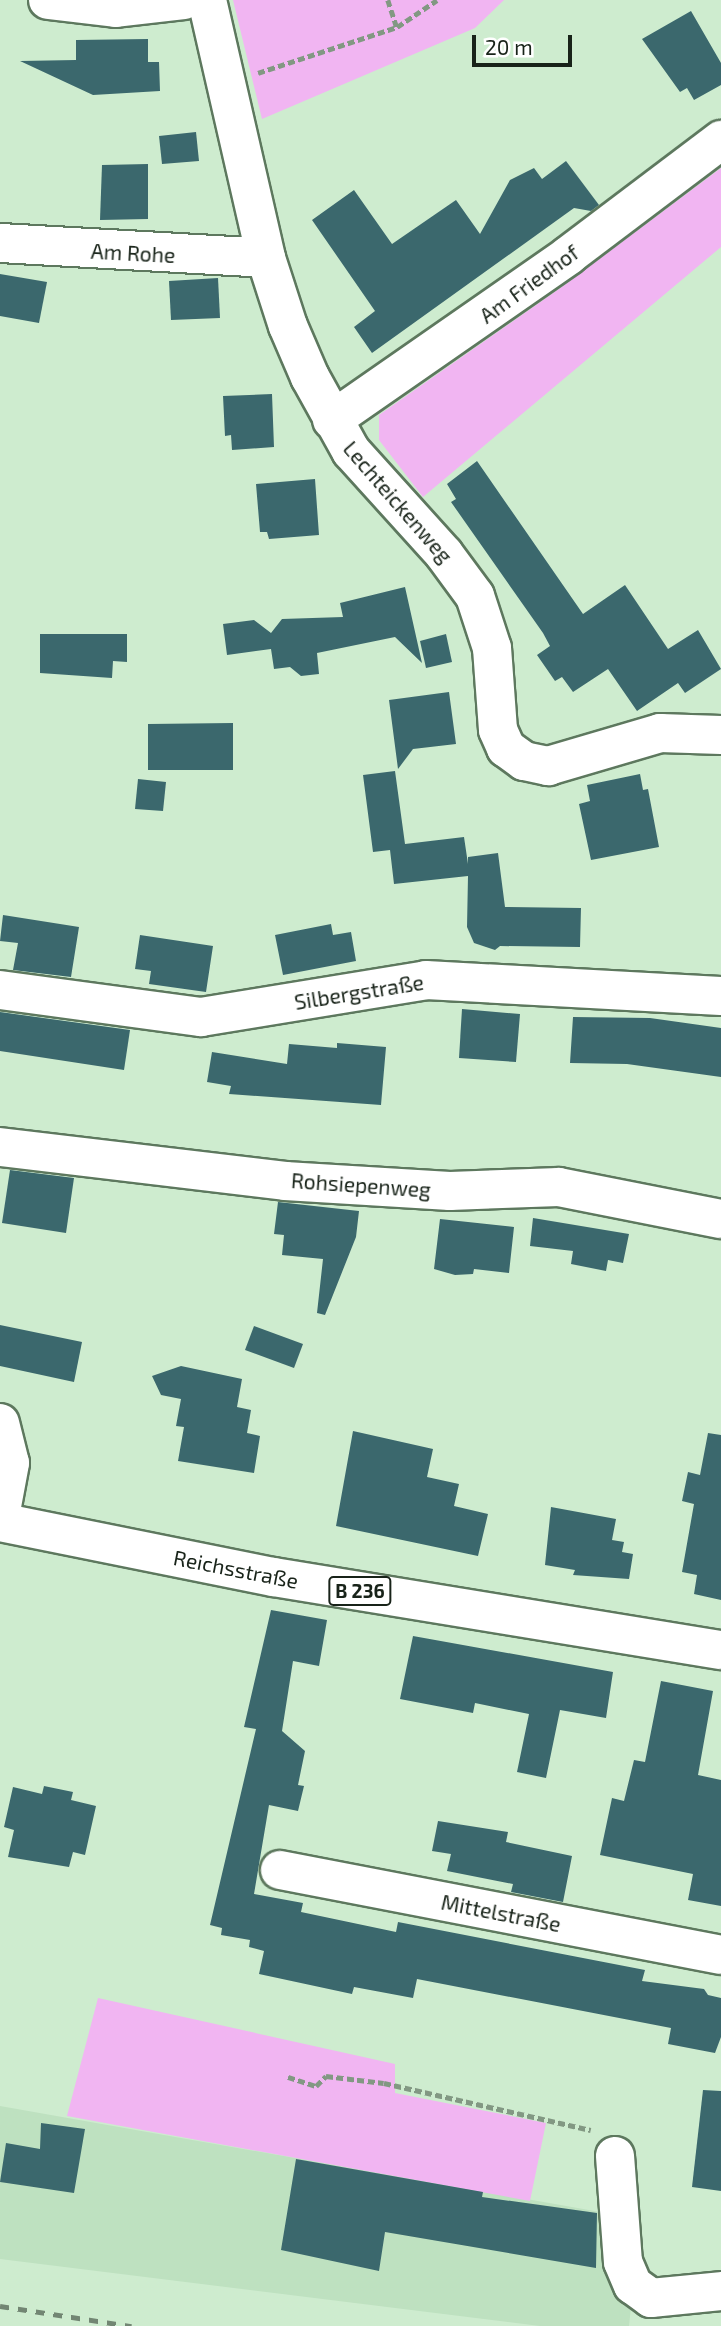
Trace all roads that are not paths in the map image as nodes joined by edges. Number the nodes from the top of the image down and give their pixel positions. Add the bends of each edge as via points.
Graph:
1 (48, 0) edge
2 (184, 0) edge
3 (207, 0) edge
4 (721, 140) edge
5 (0, 243) edge
6 (266, 258) junction
7 (331, 420) junction
8 (721, 735) edge
9 (0, 990) edge
10 (721, 996) edge
11 (0, 1147) edge
12 (721, 1219) edge
13 (0, 1423) edge
14 (0, 1520) edge
15 (721, 1650) edge
16 (280, 1870) dead end
17 (721, 1955) edge
18 (615, 2156) road end
19 (721, 2291) edge

1 - 2 street via 116,8
3 - 6 street, Lechteickenweg
4 - 7 street, Am Friedhof via 559,263
5 - 6 street, Am Rohe
6 - 7 street, Lechteickenweg via 288,326
7 - 8 street, Lechteickenweg via 351,451 444,554 475,596 492,648 498,730 506,748 524,761 548,766 660,733
9 - 10 street, Silbergstraße via 201,1017 426,980
11 - 12 street, Rohsiepenweg via 285,1181 450,1191 559,1187
13 - 14 street, Reichsstraße via 10,1463
14 - 15 street, Reichsstraße / B 236 via 274,1577
16 - 17 street, Mittelstraße
18 - 19 street via 623,2262 633,2285 651,2298

